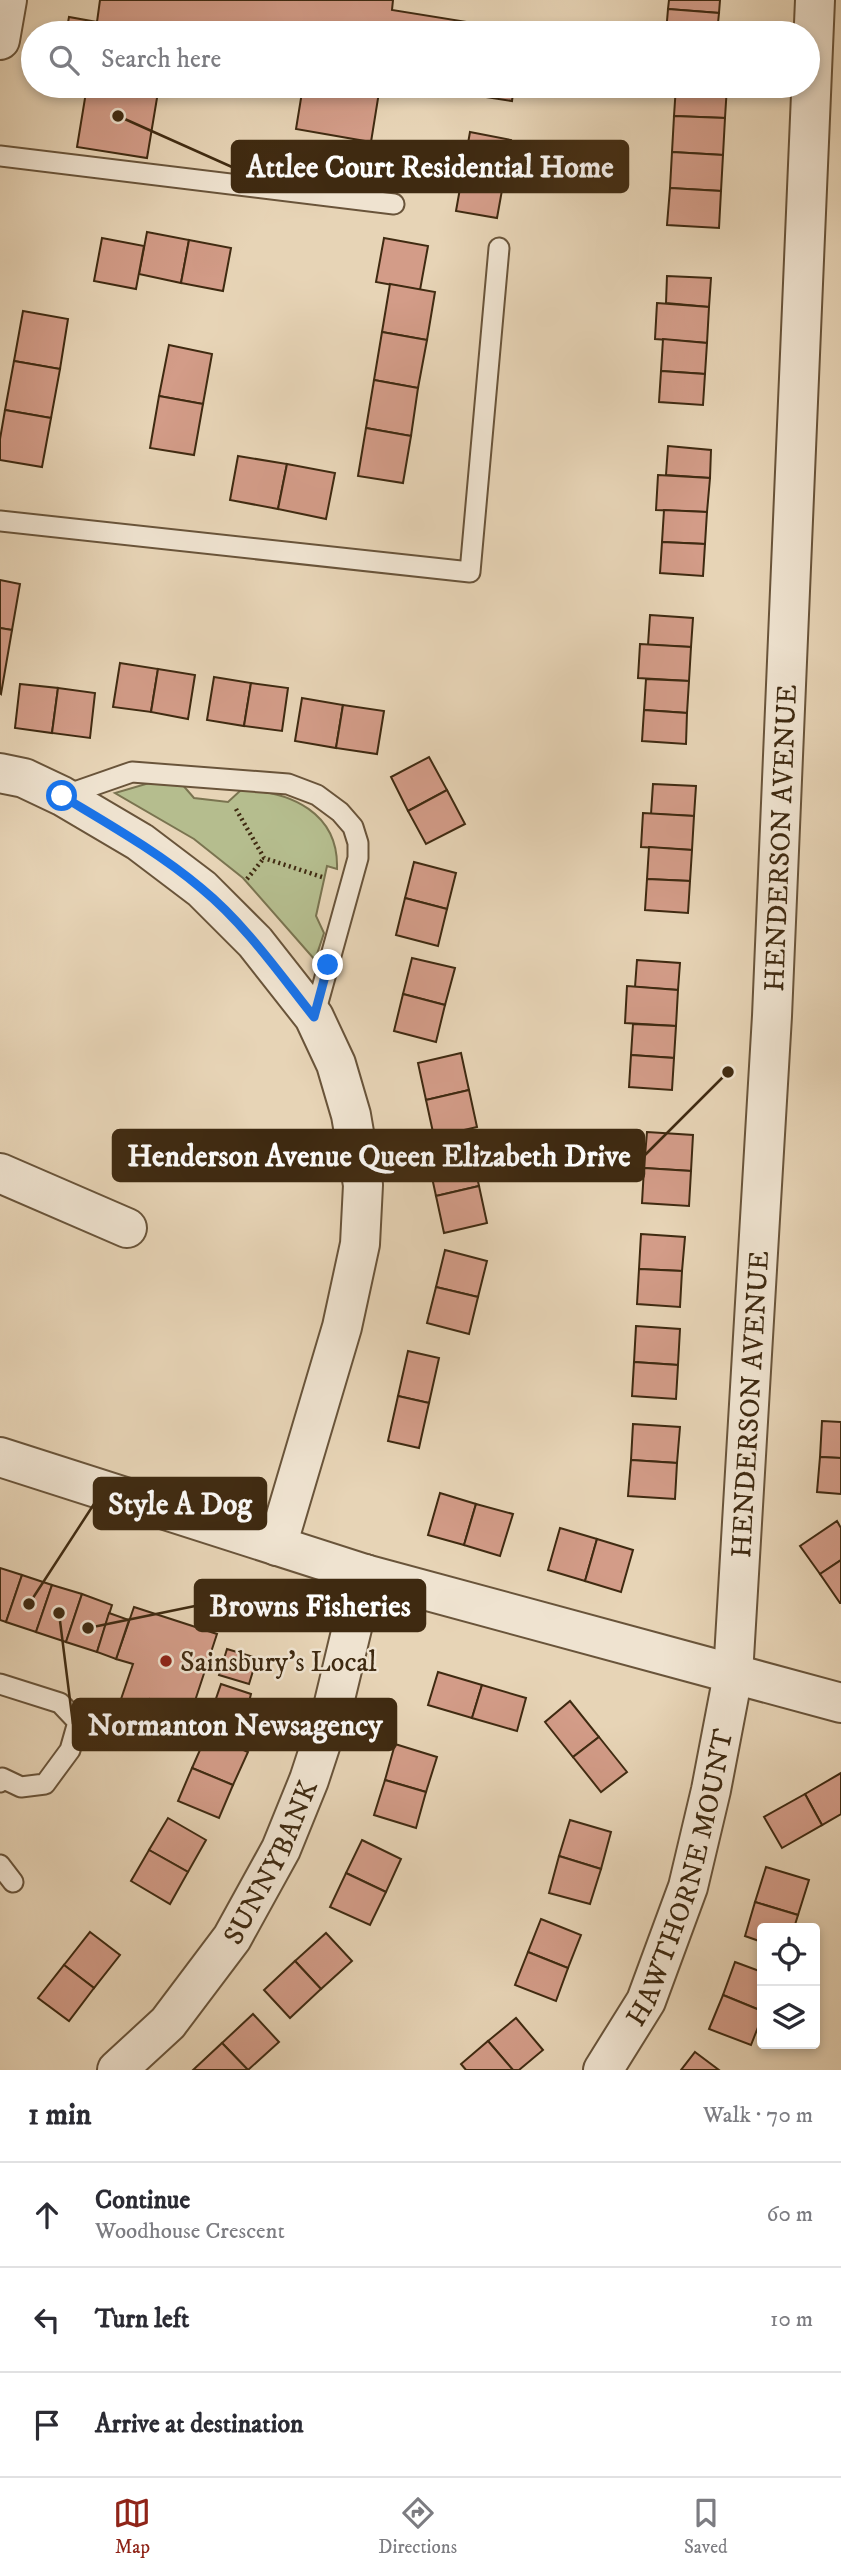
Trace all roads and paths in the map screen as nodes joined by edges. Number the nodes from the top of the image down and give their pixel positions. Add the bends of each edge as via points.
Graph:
1 (7, 0) edge
2 (815, 0) edge
3 (814, 21) edge
4 (0, 40) edge
5 (811, 98) edge
6 (0, 156) edge
7 (394, 204) dead end
8 (499, 248) dead end
9 (0, 521) edge
10 (0, 773) edge
11 (218, 778) junction
12 (62, 796) junction
13 (350, 887) junction
14 (314, 1017) junction
15 (0, 1173) edge
16 (127, 1227) dead end
17 (0, 1457) edge
18 (277, 1546) junction
19 (365, 1574) junction
20 (733, 1675) junction
21 (0, 1684) edge
22 (841, 1703) edge
23 (0, 1782) edge
24 (0, 1865) edge
25 (13, 1882) dead end
26 (117, 2070) edge
27 (603, 2070) edge

1 - 4 street
2 - 3 street, HENDERSON AVENUE
5 - 20 street, HENDERSON AVENUE via 772,1002
6 - 7 lane
8 - 9 lane via 470,572
10 - 12 street via 24,778
11 - 12 lane via 132,772
11 - 13 path via 264,858
11 - 13 lane via 288,784 317,795 340,812 353,827 358,843
12 - 14 street via 140,842 202,889 255,942
13 - 14 lane
14 - 18 street via 336,1064 351,1115 363,1185 360,1244 342,1327
15 - 16 street
17 - 18 street
18 - 19 street
19 - 20 street
19 - 26 street, SUNNYBANK via 332,1707 281,1849 232,1938 167,2023
20 - 22 street
20 - 27 street, HAWTHORNE MOUNT via 688,1887 646,2001
21 - 23 lane via 60,1703 78,1722 70,1750 45,1784 21,1787 2,1778
24 - 25 lane

